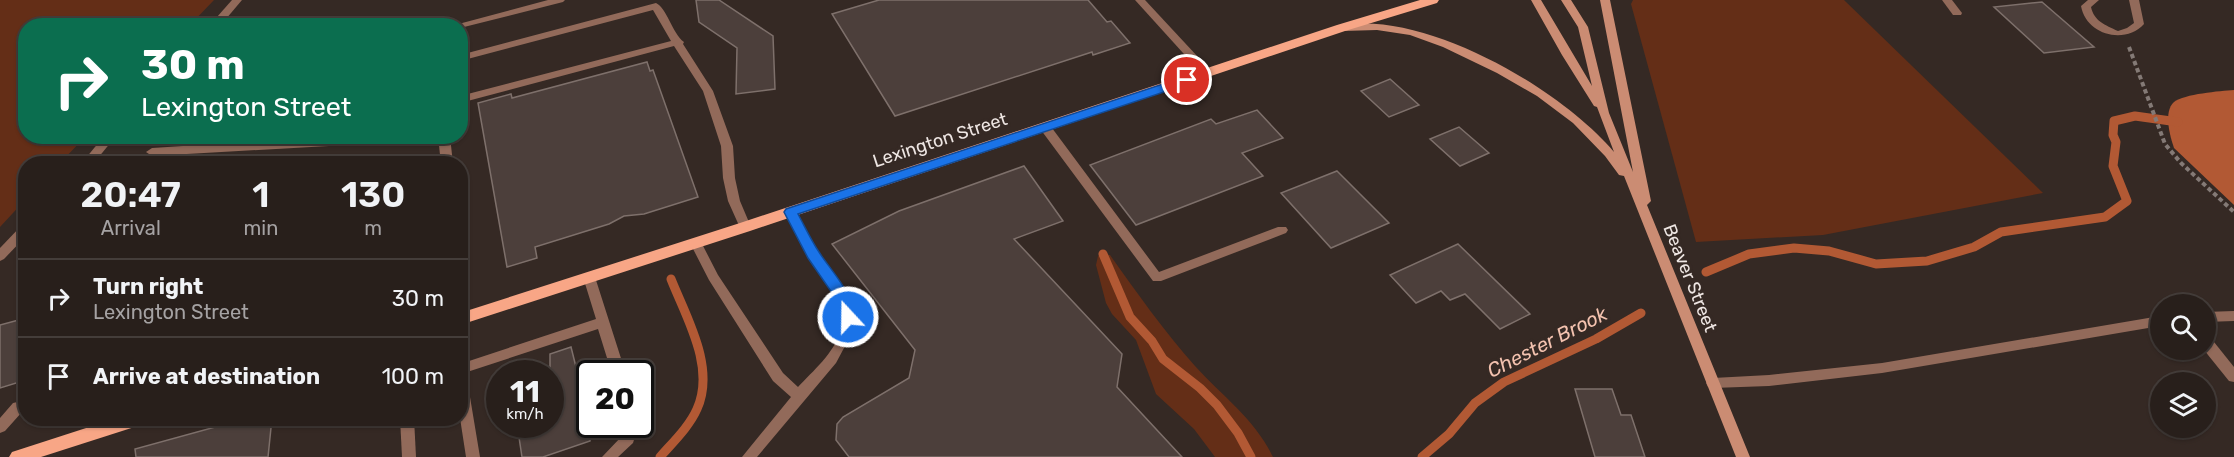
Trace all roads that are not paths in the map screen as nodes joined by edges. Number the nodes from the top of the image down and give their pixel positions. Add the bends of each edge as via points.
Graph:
1 (237, 0) edge
2 (561, 0) edge
3 (1140, 0) edge
4 (1433, 0) edge
5 (1536, 0) edge
6 (1566, 0) edge
7 (1605, 0) edge
8 (1947, 0) edge
9 (2094, 0) edge
10 (2134, 0) edge
11 (656, 3) edge
12 (1957, 13) dead end
13 (221, 18) edge
14 (468, 23) edge
15 (1341, 28) junction
16 (679, 42) junction
17 (468, 55) edge
18 (1207, 73) junction
19 (468, 98) edge
20 (1604, 113) junction
21 (1045, 127) junction
22 (104, 144) edge
23 (281, 144) edge
24 (152, 152) dead end
25 (93, 156) edge
26 (1635, 190) junction
27 (790, 212) junction
28 (745, 227) junction
29 (1282, 230) dead end
30 (1652, 232) junction
31 (18, 237) edge
32 (696, 243) junction
33 (0, 256) edge
34 (589, 278) junction
35 (468, 316) edge
36 (2234, 316) edge
37 (2216, 317) edge
38 (603, 322) junction
39 (2150, 323) edge
40 (2216, 354) edge
41 (615, 360) edge
42 (468, 366) edge
43 (2234, 376) edge
44 (1713, 382) junction
45 (799, 396) junction
46 (18, 407) edge
47 (117, 426) edge
48 (407, 426) edge
49 (468, 426) edge
50 (0, 428) edge
51 (628, 438) edge
52 (29, 455) edge
53 (409, 457) edge
54 (473, 457) edge
55 (609, 457) edge
56 (749, 457) edge
57 (1743, 457) edge

1 - 13 street
2 - 14 street
3 - 18 street
4 - 15 main road, Lexington Street
5 - 20 main road, Beaver Street
6 - 20 main road, Beaver Street via 1583,27
7 - 30 main road
8 - 12 street
9 - 10 street via 2086,6 2091,21 2117,34 2139,24
11 - 16 street via 666,26
11 - 17 street
15 - 18 main road, Lexington Street
15 - 26 main road via 1389,28 1422,35 1510,75 1574,117 1609,153
16 - 19 street
16 - 28 street via 708,91 724,134 734,201
18 - 21 main road, Lexington Street
20 - 26 main road, Beaver Street
21 - 27 main road, Lexington Street
21 - 29 street via 1157,278
22 - 25 street
23 - 24 street
26 - 30 main road, Beaver Street
27 - 28 main road, Lexington Street
27 - 45 street via 813,255 841,294 848,317 846,333 831,359
28 - 32 main road, Lexington Street
30 - 44 main road, Beaver Street
31 - 33 street
32 - 34 main road, Lexington Street
32 - 45 street via 713,277 778,377
34 - 35 main road, Lexington Street
34 - 38 street
36 - 37 street
38 - 41 street
38 - 42 street
39 - 44 street via 1886,367
40 - 43 street
44 - 57 main road, Beaver Street
45 - 56 street
46 - 50 street
47 - 52 main road
48 - 53 street
49 - 54 street
51 - 55 street

